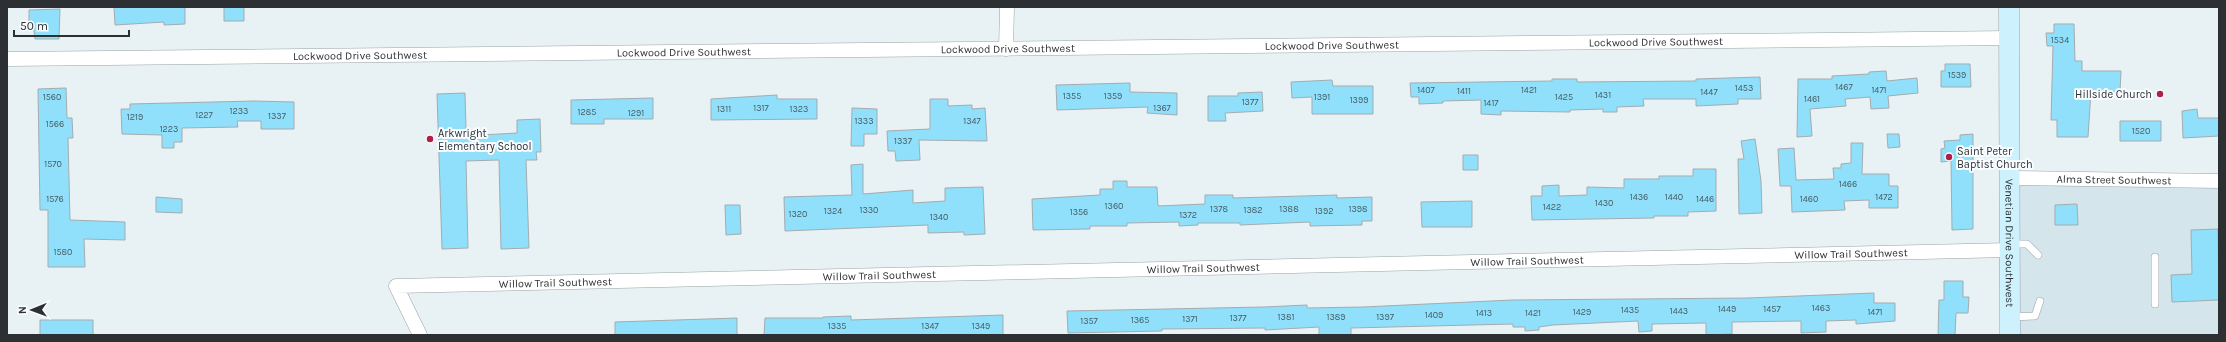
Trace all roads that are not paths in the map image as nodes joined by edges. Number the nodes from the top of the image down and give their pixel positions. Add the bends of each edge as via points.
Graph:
1 (1007, 7) edge
2 (2009, 7) edge
3 (2009, 38) junction
4 (1006, 49) junction
5 (7, 59) edge
6 (2010, 178) junction
7 (2219, 181) edge
8 (2010, 247) junction
9 (2038, 255) dead end
10 (2155, 257) dead end
11 (2040, 301) dead end
12 (2155, 304) dead end
13 (2010, 329) edge
14 (420, 335) edge

1 - 4 street
2 - 3 street, Venetian Drive Southwest
3 - 4 street, Lockwood Drive Southwest
3 - 6 street, Venetian Drive Southwest
4 - 5 street, Lockwood Drive Southwest
6 - 7 street, Alma Street Southwest
6 - 8 street, Venetian Drive Southwest
8 - 9 lane via 2027,244
8 - 13 street, Venetian Drive Southwest
8 - 14 street, Willow Trail Southwest via 396,286
10 - 12 lane
11 - 13 lane via 2035,316

